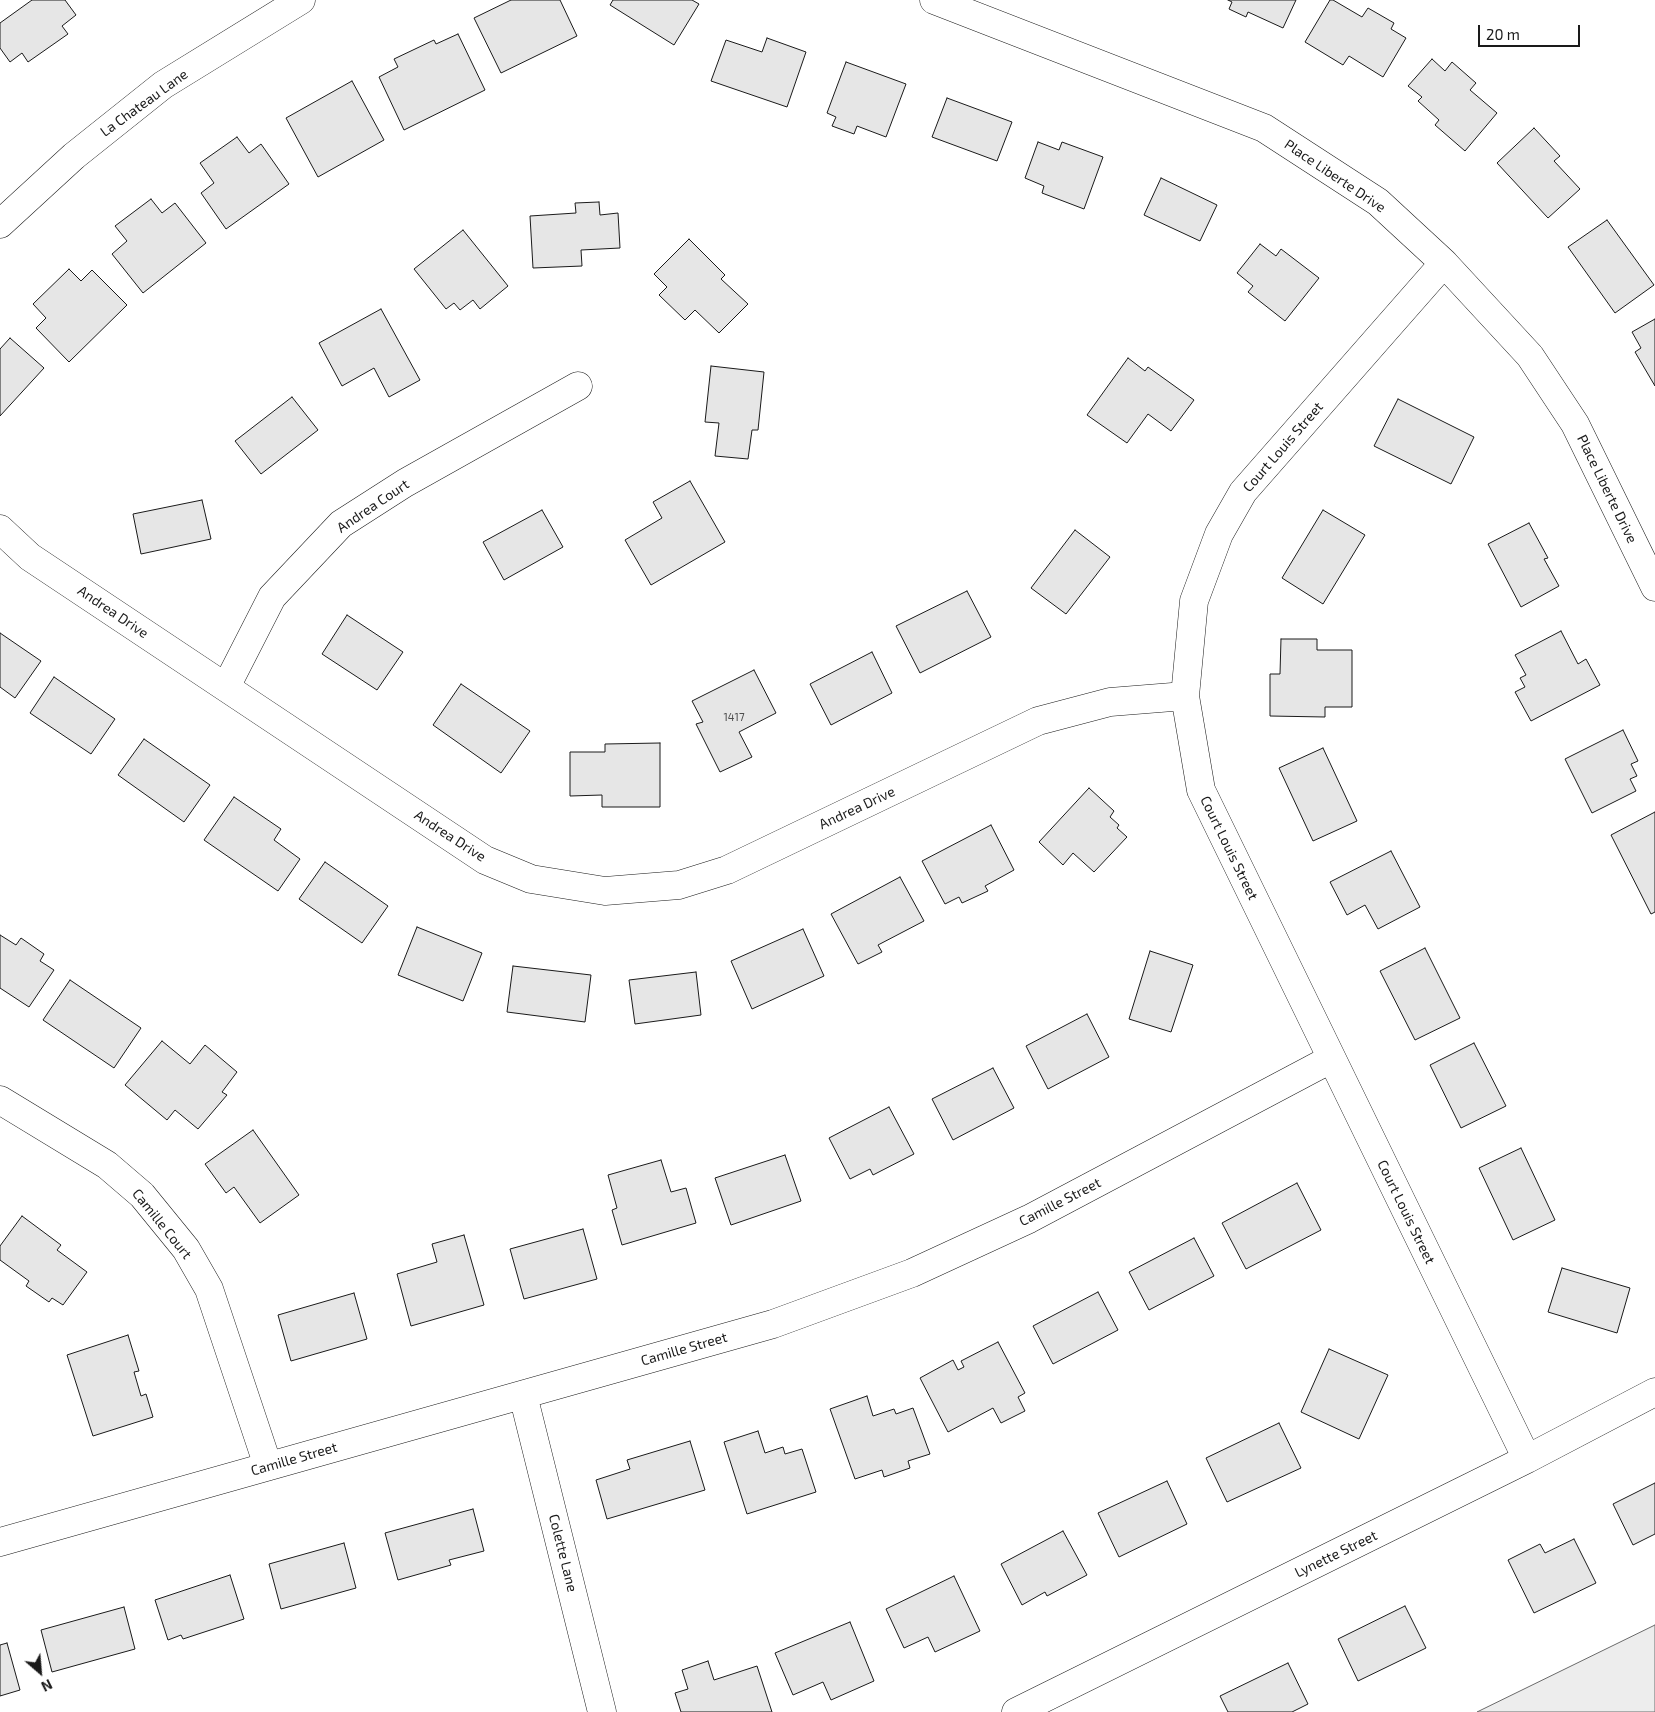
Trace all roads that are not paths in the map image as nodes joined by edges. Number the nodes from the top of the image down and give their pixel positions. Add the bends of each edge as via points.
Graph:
1 (301, 0) edge
2 (948, 2) edge
3 (0, 224) edge
4 (1444, 263) junction
5 (578, 386) dead end
6 (0, 529) edge
7 (1655, 588) edge
8 (226, 687) junction
9 (1185, 696) junction
10 (1331, 1059) junction
11 (0, 1100) edge
12 (1655, 1392) edge
13 (523, 1394) junction
14 (1527, 1460) junction
15 (268, 1466) junction
16 (0, 1542) edge
17 (602, 1712) edge
18 (1016, 1712) edge

1 - 3 street, La Chateau Lane via 163,85 74,156
2 - 4 street, Place Liberte Drive via 1264,128 1378,202
4 - 7 street, Place Liberte Drive via 1530,356 1575,424
4 - 9 street, Court Louis Street via 1243,492 1219,534 1194,601
5 - 8 street, Andrea Court via 405,483 341,524 272,597
6 - 8 street, Andrea Drive via 30,557
8 - 9 street, Andrea Drive via 485,860 531,879 605,891 679,885 726,870 1038,722 1110,702
9 - 10 street, Court Louis Street via 1201,790
10 - 13 street, Camille Street via 1029,1219 912,1273 773,1324
10 - 14 street, Court Louis Street
11 - 15 street, Camille Court via 107,1165 142,1195 186,1249 209,1290
12 - 14 street, Lynette Street
13 - 15 street, Camille Street
13 - 17 street, Colette Lane
14 - 18 street, Lynette Street
15 - 16 street, Camille Street

